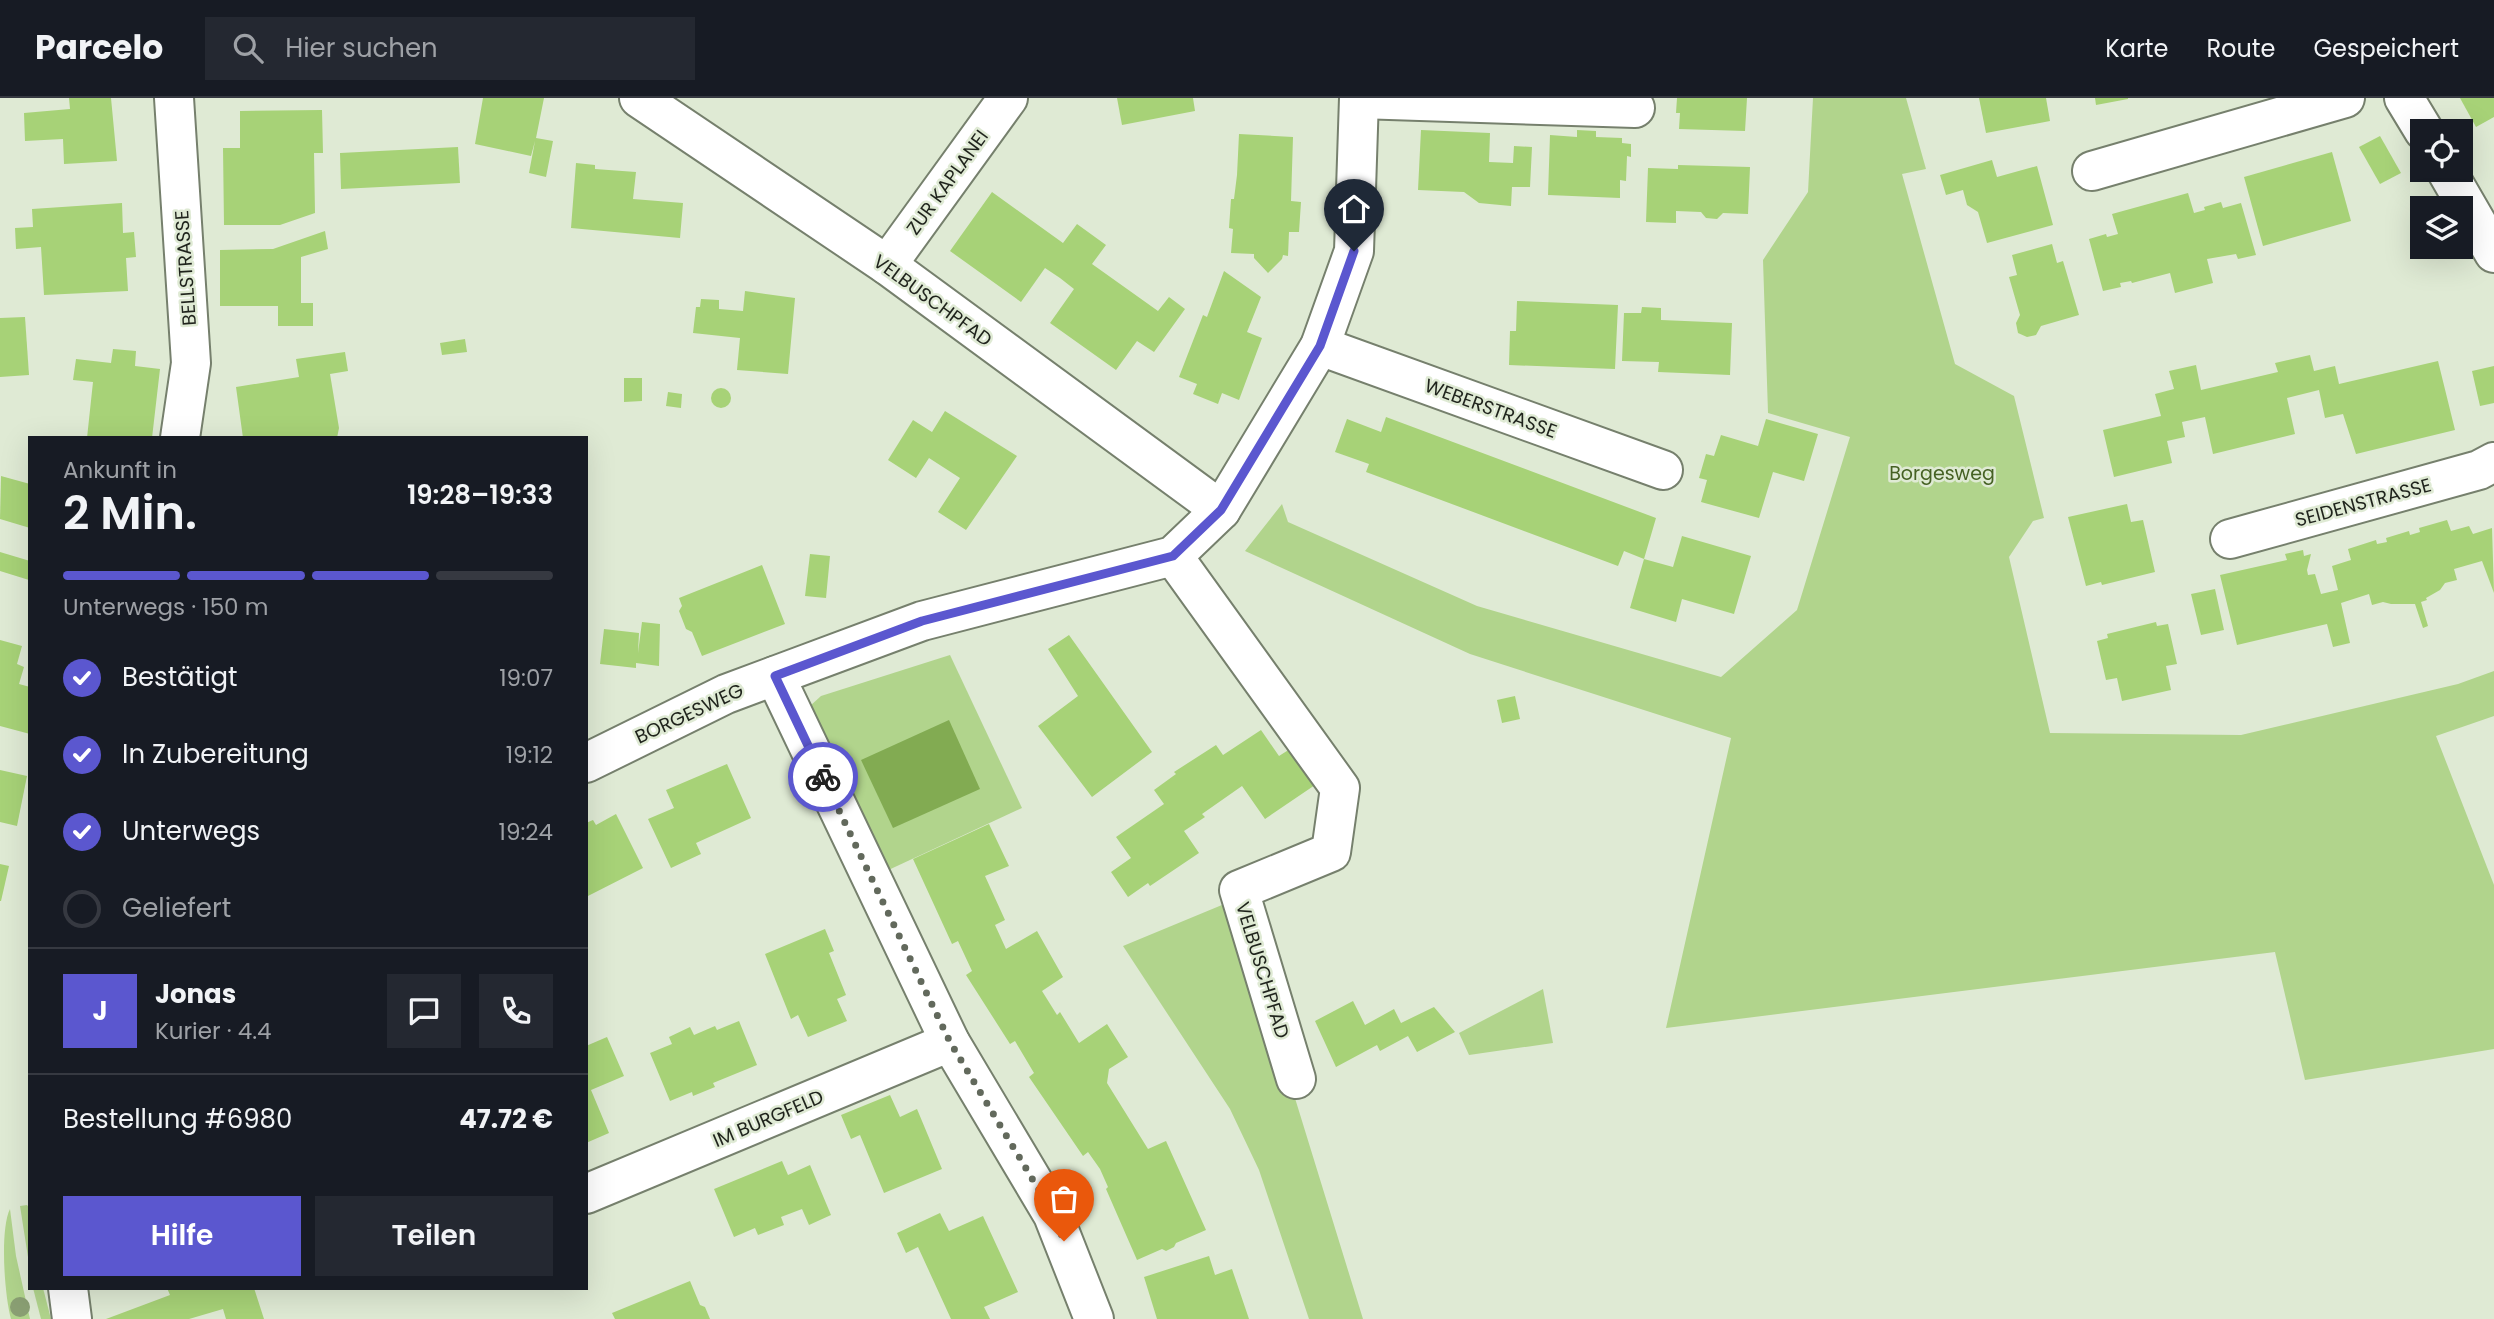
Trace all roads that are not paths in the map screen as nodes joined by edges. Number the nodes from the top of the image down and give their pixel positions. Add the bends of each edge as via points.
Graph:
1 (174, 98) edge
2 (639, 98) edge
3 (1008, 98) edge
4 (1359, 98) edge
5 (2345, 98) edge
6 (2404, 98) edge
7 (1635, 108) dead end
8 (2417, 119) edge
9 (2092, 171) dead end
10 (2453, 182) edge
11 (2494, 253) edge
12 (887, 265) junction
13 (1320, 346) junction
14 (180, 436) edge
15 (2494, 462) edge
16 (1662, 470) dead end
17 (1221, 510) junction
18 (2230, 539) dead end
19 (1173, 556) junction
20 (775, 676) junction
21 (588, 762) edge
22 (950, 1042) junction
23 (1296, 1079) dead end
24 (588, 1193) edge
25 (68, 1290) edge
26 (72, 1319) edge
27 (1094, 1319) edge

1 - 14 street, BELLSTRASSE via 191,363
2 - 12 street, VELBUSCHPFAD
3 - 12 street, ZUR KAPLANEI
4 - 7 street
4 - 13 street via 1354,251
5 - 9 street
6 - 8 street
10 - 11 street
12 - 17 street, VELBUSCHPFAD
13 - 16 street, WEBERSTRASSE
13 - 17 street
15 - 18 street, SEIDENSTRASSE
17 - 19 street, BORGESWEG
19 - 20 street, BORGESWEG via 922,621
19 - 23 street, VELBUSCHPFAD via 1340,788 1331,852 1239,890
20 - 21 street, BORGESWEG via 726,694
20 - 22 street
22 - 24 street, IM BURGFELD
22 - 27 street via 1054,1215
25 - 26 street

